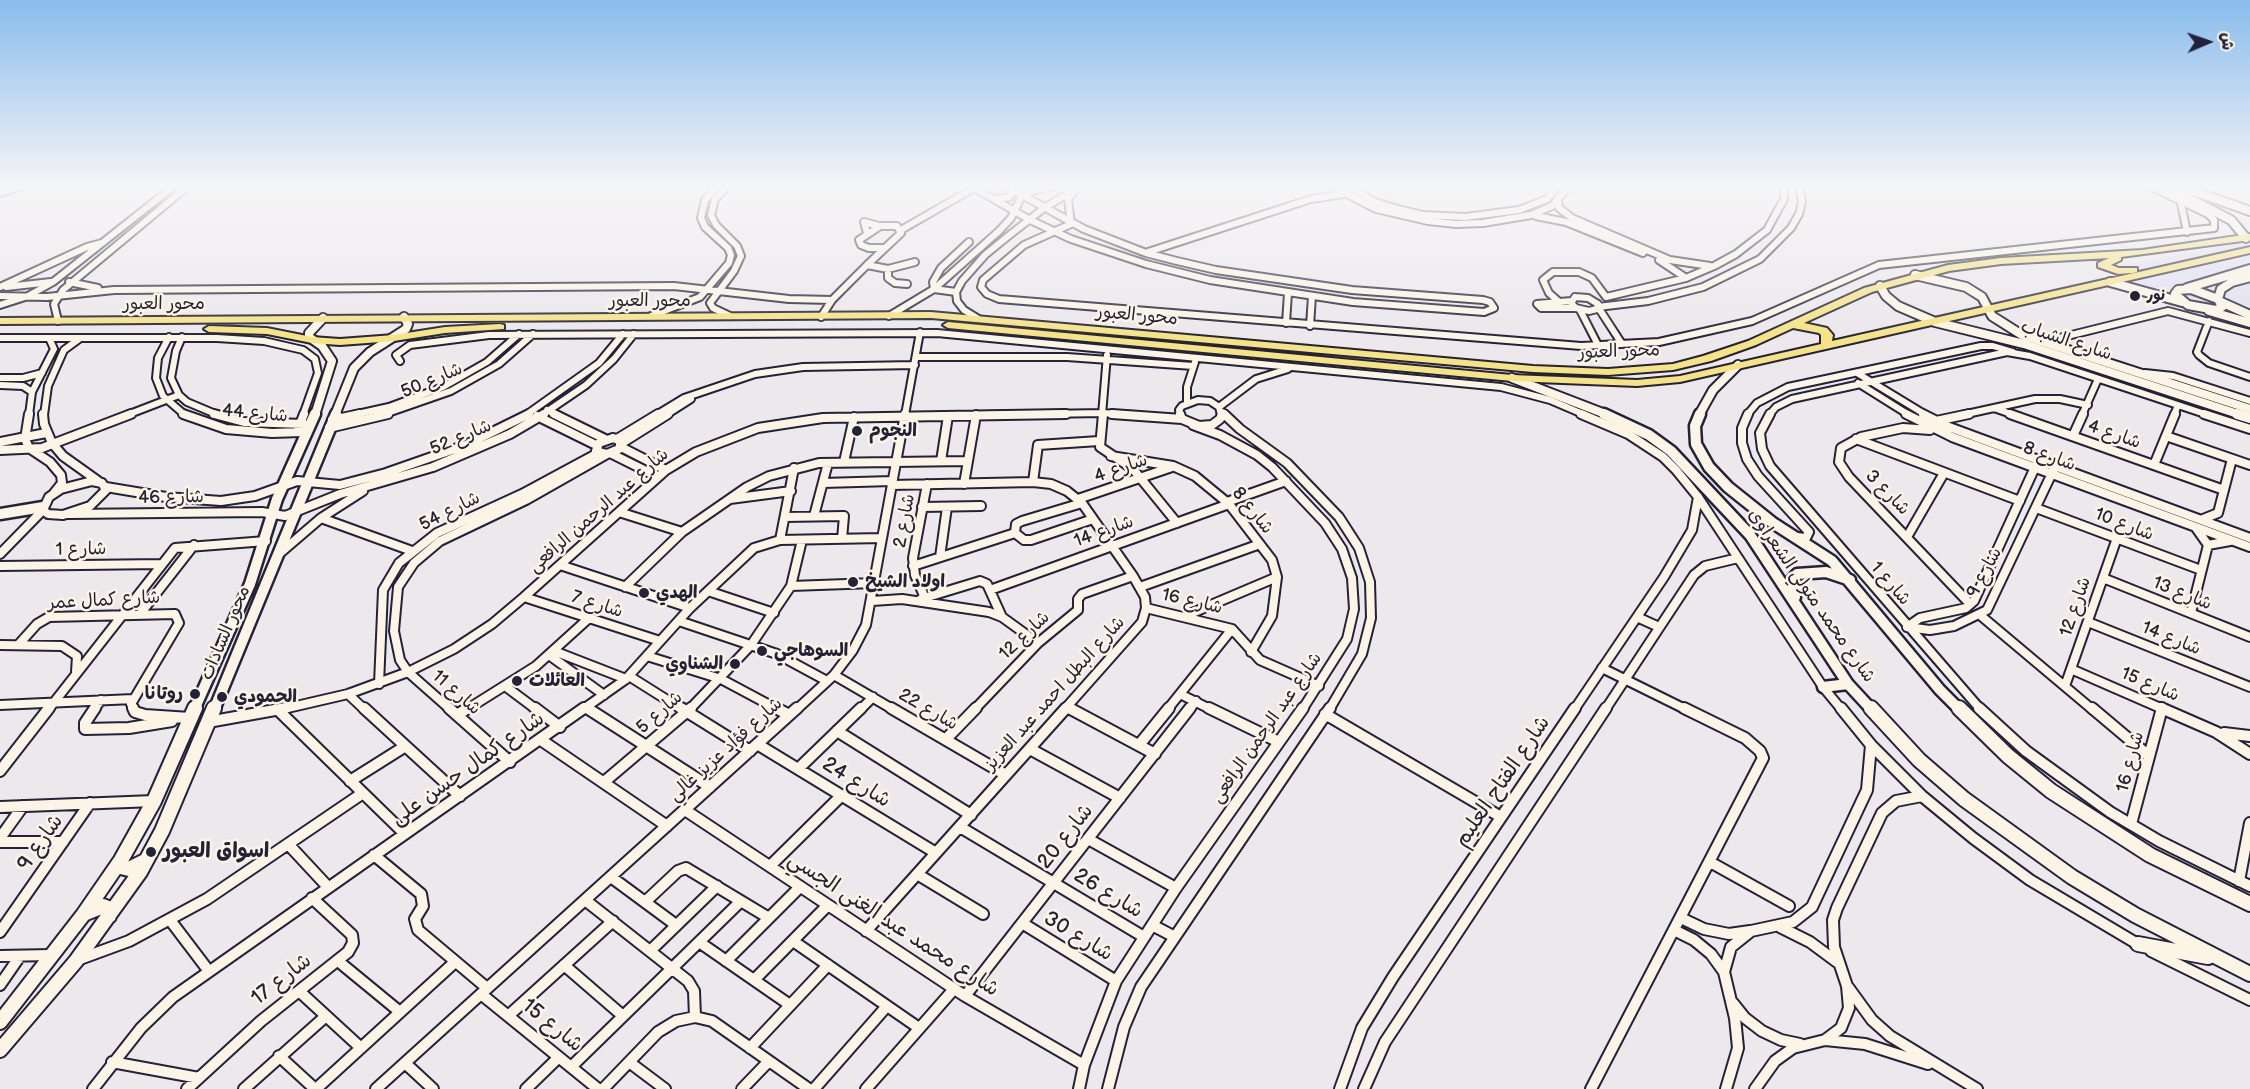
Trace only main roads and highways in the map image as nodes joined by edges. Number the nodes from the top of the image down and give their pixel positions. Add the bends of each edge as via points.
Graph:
1 (2248, 238) edge
2 (2250, 250) edge
3 (2128, 254) junction
4 (2183, 266) junction
5 (0, 321) edge
6 (1792, 325) junction
7 (0, 330) edge
8 (1826, 346) junction

1 - 3 highway, محور العبور
2 - 4 highway, محور العبور
3 - 4 highway via 2102,265 2122,271
3 - 6 highway, محور العبور via 1979,263 1915,275
4 - 8 highway, محور العبور
5 - 6 highway, محور العبور via 977,318 1533,369 1608,372 1699,361
6 - 8 highway via 1823,330 1827,335
7 - 8 highway, محور العبور via 252,330 312,340 358,341 507,327 929,325 1387,371 1638,384 1680,379

